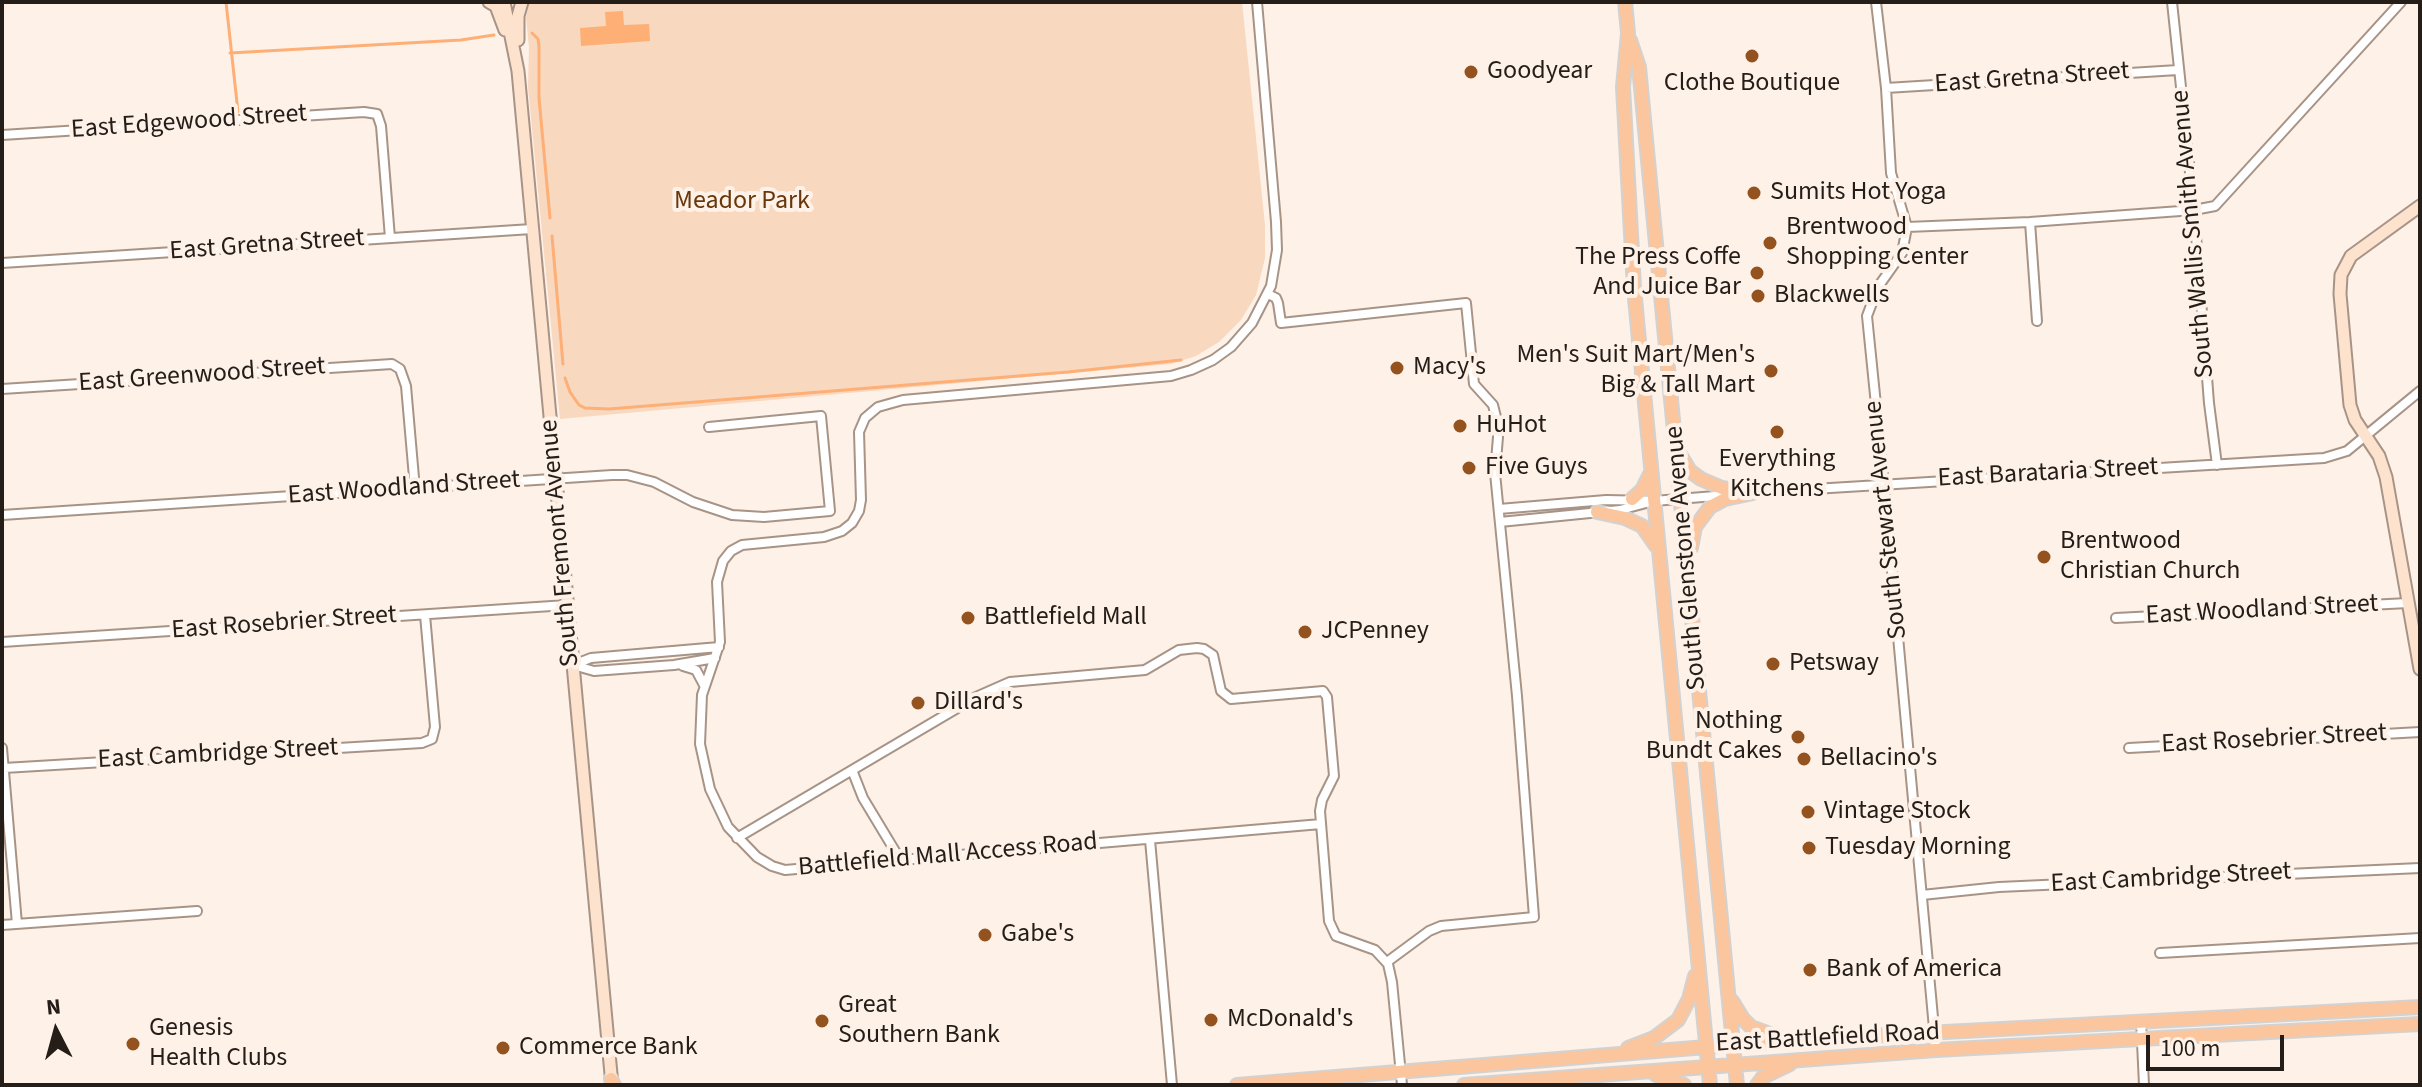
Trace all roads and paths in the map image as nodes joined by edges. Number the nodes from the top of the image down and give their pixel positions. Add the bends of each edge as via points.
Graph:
1 (489, 2) edge
2 (504, 2) edge
3 (522, 2) edge
4 (1257, 2) edge
5 (1625, 2) edge
6 (1876, 2) edge
7 (2172, 2) edge
8 (2401, 2) edge
9 (1628, 33) junction
10 (516, 56) junction
11 (2178, 70) junction
12 (1886, 88) junction
13 (2, 135) edge
14 (2420, 206) edge
15 (2194, 210) junction
16 (2030, 222) junction
17 (1907, 227) junction
18 (532, 229) junction
19 (390, 238) junction
20 (2, 263) edge
21 (1268, 294) junction
22 (2037, 321) dead end
23 (2, 389) edge
24 (2420, 391) edge
25 (709, 427) dead end
26 (2367, 437) junction
27 (1676, 447) junction
28 (2217, 465) junction
29 (1651, 471) junction
30 (554, 480) junction
31 (1884, 484) junction
32 (415, 489) junction
33 (1753, 493) junction
34 (1681, 498) junction
35 (1632, 499) junction
36 (1654, 501) junction
37 (1499, 509) junction
38 (1597, 512) junction
39 (2, 515) edge
40 (1500, 522) junction
41 (1659, 554) junction
42 (1689, 577) junction
43 (2408, 603) junction
44 (567, 605) junction
45 (425, 615) junction
46 (2116, 618) dead end
47 (2, 642) edge
48 (719, 647) junction
49 (715, 658) junction
50 (573, 665) junction
51 (674, 665) junction
52 (2420, 669) edge
53 (704, 686) junction
54 (2420, 732) edge
55 (2, 748) edge
56 (2129, 748) dead end
57 (4, 768) junction
58 (852, 770) junction
59 (1321, 824) junction
60 (737, 838) junction
61 (1150, 840) junction
62 (901, 861) junction
63 (2420, 868) edge
64 (1922, 895) junction
65 (197, 911) dead end
66 (17, 924) junction
67 (2, 925) edge
68 (2420, 938) edge
69 (2160, 953) dead end
70 (1698, 961) junction
71 (1388, 963) junction
72 (1728, 992) junction
73 (2420, 1007) edge
74 (2141, 1021) junction
75 (2420, 1024) edge
76 (1934, 1032) junction
77 (2141, 1038) junction
78 (1793, 1040) junction
79 (1733, 1044) junction
80 (1705, 1046) junction
81 (1936, 1050) junction
82 (1612, 1054) junction
83 (1801, 1060) junction
84 (1735, 1064) junction
85 (1708, 1067) junction
86 (1401, 1071) junction
87 (1641, 1072) junction
88 (612, 1083) edge
89 (1172, 1085) edge
90 (1237, 1085) edge
91 (1402, 1085) edge
92 (1464, 1085) edge
93 (1684, 1085) edge
94 (1710, 1085) edge
95 (1737, 1085) edge
96 (1757, 1085) edge
97 (2144, 1085) edge

1 - 10 main road via 496,6
2 - 10 main road, South Fremont Avenue
3 - 10 main road
4 - 21 street, Battlefield Mall Access Road via 1277,237
5 - 9 main road, South Glenstone Avenue
6 - 12 street
7 - 11 street, South Wallis Smith Avenue
8 - 15 street via 2215,206
9 - 27 main road, South Glenstone Avenue via 1639,67
9 - 29 main road, South Glenstone Avenue via 1623,87
10 - 18 main road, South Fremont Avenue
11 - 12 street, East Gretna Street
11 - 15 street, South Wallis Smith Avenue
12 - 17 street via 1891,173
13 - 19 street, East Edgewood Street via 377,114
14 - 26 main road via 2351,256 2341,275 2350,405
15 - 16 street
15 - 28 street, South Wallis Smith Avenue
16 - 17 street
16 - 22 street
17 - 31 street, South Stewart Avenue via 1902,253 1878,287 1867,316
18 - 19 street, East Gretna Street
18 - 30 main road, South Fremont Avenue
19 - 20 street, East Gretna Street
21 - 37 street via 1276,298 1281,323 1466,303 1474,384 1493,405 1496,417
21 - 48 street, Battlefield Mall Access Road via 1231,347 1181,373 903,400 878,407 859,432 861,500 852,523 824,537 742,545 723,561 717,582
23 - 32 street, East Greenwood Street via 392,364 400,369 406,386
24 - 26 street, East Barataria Street
25 - 30 street, East Woodland Street via 821,416 830,511 745,517 627,475
26 - 28 street, East Barataria Street via 2324,458
26 - 43 main road via 2386,477
27 - 33 main road via 1701,479
27 - 34 main road, South Glenstone Avenue
28 - 31 street, East Barataria Street
29 - 35 main road
29 - 36 main road, South Glenstone Avenue
30 - 32 street, East Woodland Street
30 - 44 main road, South Fremont Avenue
31 - 33 street, East Barataria Street
31 - 64 street, South Stewart Avenue
32 - 39 street, East Woodland Street
33 - 34 street, East Barataria Street
33 - 42 main road via 1716,503 1704,513 1692,536
34 - 36 street, East Barataria Street
34 - 42 main road, South Glenstone Avenue
35 - 36 street
35 - 37 street
36 - 38 street
36 - 41 main road, South Glenstone Avenue
37 - 40 street
38 - 40 street
38 - 41 main road via 1642,526
40 - 71 street via 1534,917 1441,926
41 - 70 main road, South Glenstone Avenue
42 - 72 main road, South Glenstone Avenue
43 - 46 street, East Woodland Street
43 - 52 main road
44 - 45 street, East Rosebrier Street
44 - 50 main road, South Fremont Avenue
45 - 47 street, East Rosebrier Street
45 - 57 street, East Cambridge Street via 435,727 432,739 422,743
48 - 49 street, Battlefield Mall Access Road
48 - 50 street via 592,658
49 - 51 street
49 - 53 street, Battlefield Mall Access Road
50 - 51 street via 594,671
50 - 88 main road, South Fremont Avenue
51 - 53 street via 696,670
53 - 60 street, Battlefield Mall Access Road via 699,724 703,765 714,799
54 - 56 street, East Rosebrier Street
55 - 57 street
57 - 66 street
58 - 59 street via 1003,684 1145,670 1179,650 1197,648 1213,655 1221,691 1231,699 1325,693 1334,776 1322,800
58 - 60 street
58 - 62 street
59 - 61 street, Battlefield Mall Access Road
59 - 71 street via 1332,931 1375,950
60 - 62 street, Battlefield Mall Access Road via 765,863 785,870
61 - 62 street, Battlefield Mall Access Road
61 - 89 street
63 - 64 street, East Cambridge Street
64 - 76 street, South Stewart Avenue
65 - 66 street
66 - 67 street
68 - 69 street
70 - 80 main road, South Glenstone Avenue
70 - 82 main road via 1678,1020 1654,1038
71 - 86 street
72 - 78 main road via 1751,1027
72 - 79 main road, South Glenstone Avenue
73 - 74 main road, East Battlefield Road
74 - 76 main road, East Battlefield Road
74 - 77 street
75 - 77 main road, East Battlefield Road
76 - 78 main road, East Battlefield Road
76 - 81 street, South Stewart Avenue
77 - 81 main road, East Battlefield Road
77 - 97 street
78 - 79 main road, East Battlefield Road
79 - 80 main road, East Battlefield Road
79 - 84 main road, South Glenstone Avenue
80 - 82 main road, East Battlefield Road
80 - 85 main road, South Glenstone Avenue
81 - 83 main road, East Battlefield Road
82 - 86 main road, East Battlefield Road
83 - 84 main road, East Battlefield Road
83 - 96 main road via 1776,1069
84 - 85 main road, East Battlefield Road
84 - 95 main road, South Glenstone Avenue
85 - 87 main road, East Battlefield Road
85 - 94 main road, South Glenstone Avenue
86 - 90 main road, East Battlefield Road
86 - 91 street
87 - 92 main road, East Battlefield Road
87 - 93 main road

